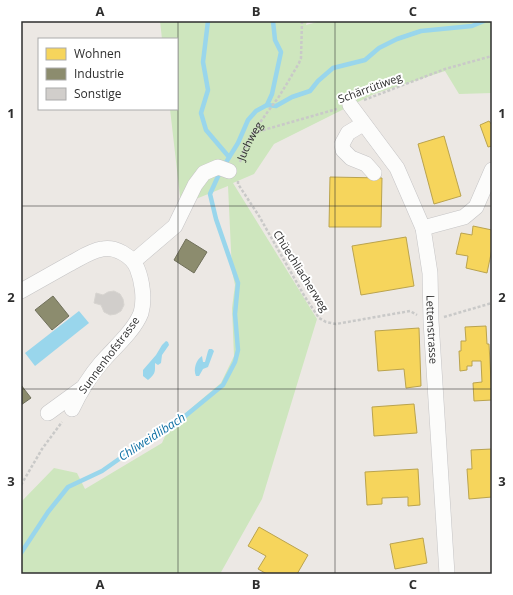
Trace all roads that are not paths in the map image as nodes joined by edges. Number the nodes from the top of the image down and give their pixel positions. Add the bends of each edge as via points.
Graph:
1 (350, 105) road end
2 (363, 124) junction
3 (228, 170) road end
4 (492, 170) edge
5 (374, 173) dead end
6 (423, 228) junction
7 (134, 261) junction
8 (21, 291) edge
9 (82, 388) junction
10 (72, 409) road end
11 (48, 413) dead end
12 (447, 574) edge

1 - 2 street, Lettenstrasse
2 - 5 street via 348,133 342,144 343,150 351,158 366,164
2 - 6 street, Lettenstrasse via 397,168
3 - 7 street via 204,173 195,185 175,226
4 - 6 street via 476,207 464,217
6 - 12 street, Lettenstrasse via 430,273
7 - 8 street via 124,254 103,249 80,258
7 - 9 street, Sunnenhofstrasse via 141,282 141,313
9 - 10 street, Sunnenhofstrasse
9 - 11 street

